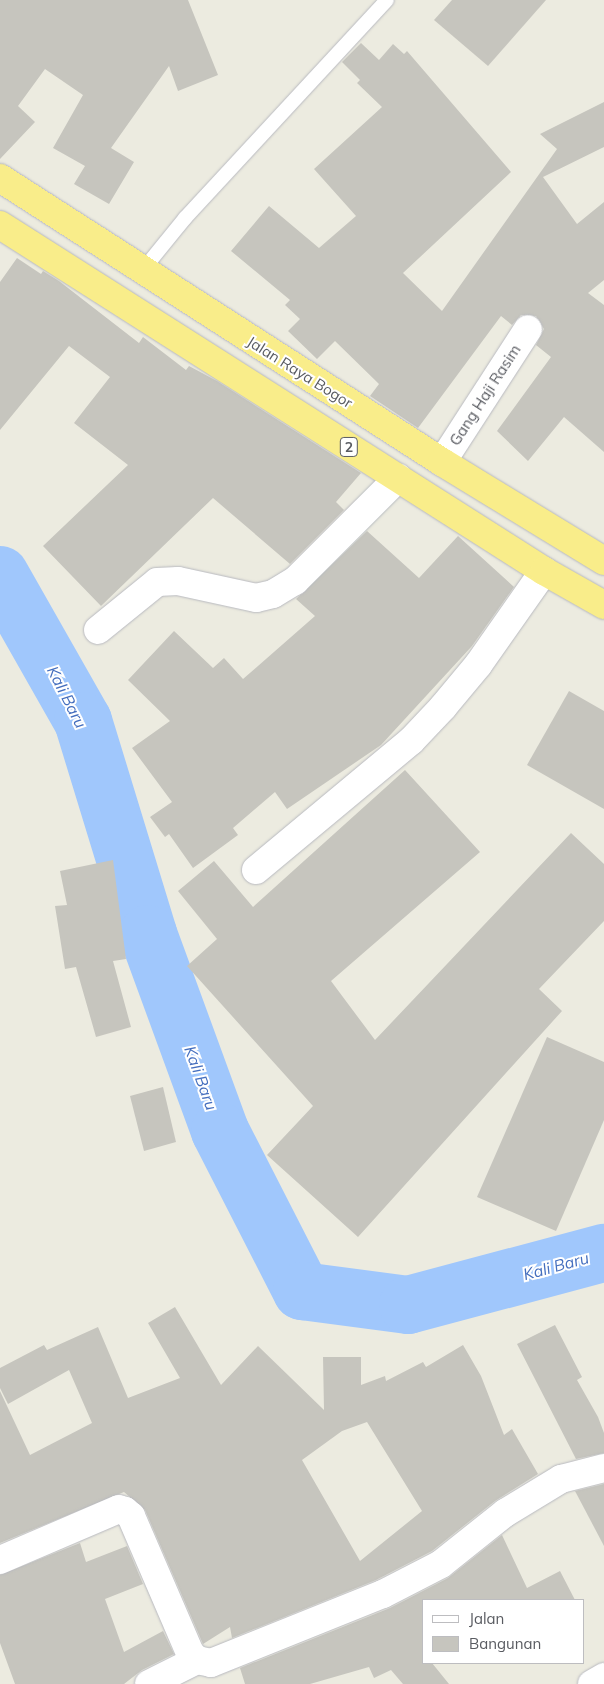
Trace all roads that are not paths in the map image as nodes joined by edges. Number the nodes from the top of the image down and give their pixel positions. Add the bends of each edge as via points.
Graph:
1 (387, 0) edge
2 (10, 185) edge
3 (0, 225) edge
4 (142, 271) junction
5 (528, 329) dead end
6 (442, 462) junction
7 (398, 478) junction
8 (604, 561) edge
9 (544, 571) junction
10 (604, 605) edge
11 (98, 630) dead end
12 (256, 870) dead end
13 (604, 1468) edge
14 (0, 1560) edge
15 (197, 1660) junction
16 (604, 1677) edge
17 (149, 1684) edge
18 (592, 1684) edge

1 - 4 lane via 185,218
2 - 3 highway
2 - 4 highway, Jalan Raya Bogor / 2
3 - 7 highway, 2
4 - 6 highway, Jalan Raya Bogor / 2
5 - 6 street, Gang Haji Rasim
6 - 8 highway, Jalan Raya Bogor / 2
7 - 9 highway, 2
7 - 11 street via 295,580 273,594 256,598 178,581 157,582
9 - 10 highway, 2
9 - 12 street via 478,665 411,741
13 - 15 street via 561,1479 505,1513 441,1564 383,1594 211,1663
14 - 15 street via 119,1509 125,1510 131,1516 190,1653
15 - 17 street
16 - 18 street

